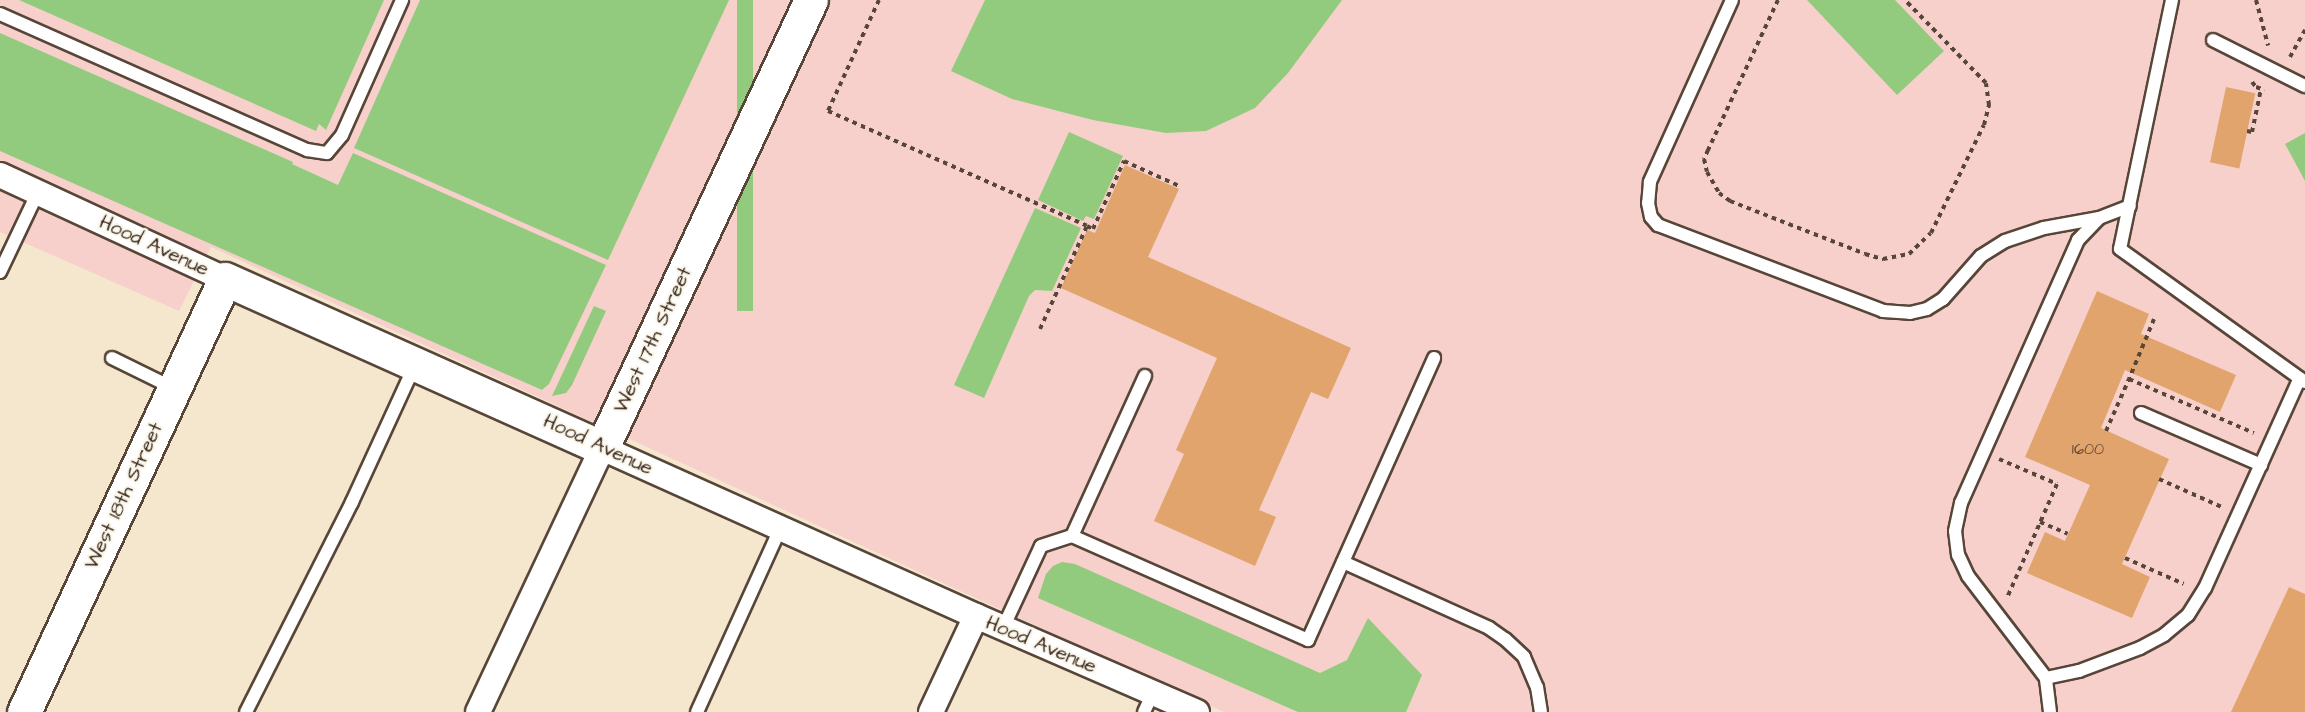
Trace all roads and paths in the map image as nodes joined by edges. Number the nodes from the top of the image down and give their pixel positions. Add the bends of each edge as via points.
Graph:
1 (402, 0) edge
2 (811, 0) edge
3 (879, 0) edge
4 (1732, 0) edge
5 (1778, 0) edge
6 (1905, 0) edge
7 (2172, 0) edge
8 (2256, 0) edge
9 (0, 14) edge
10 (2305, 30) edge
11 (2213, 39) dead end
12 (2276, 71) junction
13 (2305, 86) edge
14 (2261, 89) dead end
15 (2247, 131) dead end
16 (0, 175) edge
17 (1179, 186) dead end
18 (38, 192) junction
19 (2130, 206) junction
20 (2099, 218) junction
21 (1087, 226) junction
22 (0, 272) edge
23 (225, 279) junction
24 (2154, 319) dead end
25 (1040, 329) dead end
26 (112, 358) dead end
27 (1434, 358) dead end
28 (415, 364) junction
29 (1145, 376) dead end
30 (2129, 379) junction
31 (2302, 380) edge
32 (174, 388) junction
33 (2141, 413) dead end
34 (2106, 431) dead end
35 (2272, 441) junction
36 (602, 448) junction
37 (1984, 452) junction
38 (2261, 465) junction
39 (2159, 479) dead end
40 (2238, 515) junction
41 (2040, 522) junction
42 (780, 529) junction
43 (2068, 534) dead end
44 (1072, 536) junction
45 (2125, 558) dead end
46 (1343, 562) junction
47 (2203, 592) junction
48 (976, 616) junction
49 (1998, 618) junction
50 (1003, 628) junction
51 (2046, 678) junction
52 (1148, 703) edge
53 (24, 712) edge
54 (246, 712) edge
55 (478, 712) edge
56 (697, 712) edge
57 (931, 712) edge
58 (1197, 712) edge
59 (1541, 712) edge
60 (2050, 712) edge

1 - 9 lane via 342,135 327,153 306,150
2 - 36 street, West 17th Street
3 - 21 path via 828,111
4 - 20 lane via 1650,182 1648,203 1651,217 1658,225 1883,310 1910,313 1928,309 1943,299 1981,256 2005,241 2044,228
5 - 6 path via 1704,159 1707,172 1719,193 1730,201 1884,259 1909,254 1931,233 1984,125 1989,105 1986,83
7 - 19 lane
8 - 12 path
10 - 12 path
11 - 12 lane
12 - 13 lane
14 - 15 path via 2252,132
16 - 18 street, Hood Avenue
17 - 21 path via 1124,161 1093,229
18 - 22 lane
18 - 23 street, Hood Avenue
19 - 20 lane
19 - 31 lane via 2121,249
20 - 37 lane via 2078,240
21 - 25 path
23 - 28 street, Hood Avenue
23 - 32 street, West 18th Street
24 - 30 path
26 - 32 lane
27 - 46 lane
28 - 36 street, Hood Avenue
28 - 54 lane via 352,502
29 - 44 lane
30 - 34 path
30 - 35 path
31 - 35 lane
32 - 53 street, West 18th Street
33 - 38 lane
35 - 38 lane
36 - 42 street, Hood Avenue
36 - 55 street, West 17th Street
37 - 41 path via 2057,484
37 - 49 lane via 1961,503 1955,531 1958,555 1968,576
38 - 40 lane
39 - 40 path
40 - 47 lane
41 - 43 path
41 - 49 path
42 - 48 street, Hood Avenue
42 - 56 lane
44 - 46 lane via 1308,640
44 - 50 lane via 1041,546
45 - 47 path
46 - 59 lane via 1489,628 1505,639 1524,657 1537,687
47 - 51 lane via 2188,615 2164,635 2079,671
48 - 50 street, Hood Avenue
48 - 57 street
49 - 51 lane
50 - 52 street, Hood Avenue
51 - 60 lane
52 - 58 street, Hood Avenue

